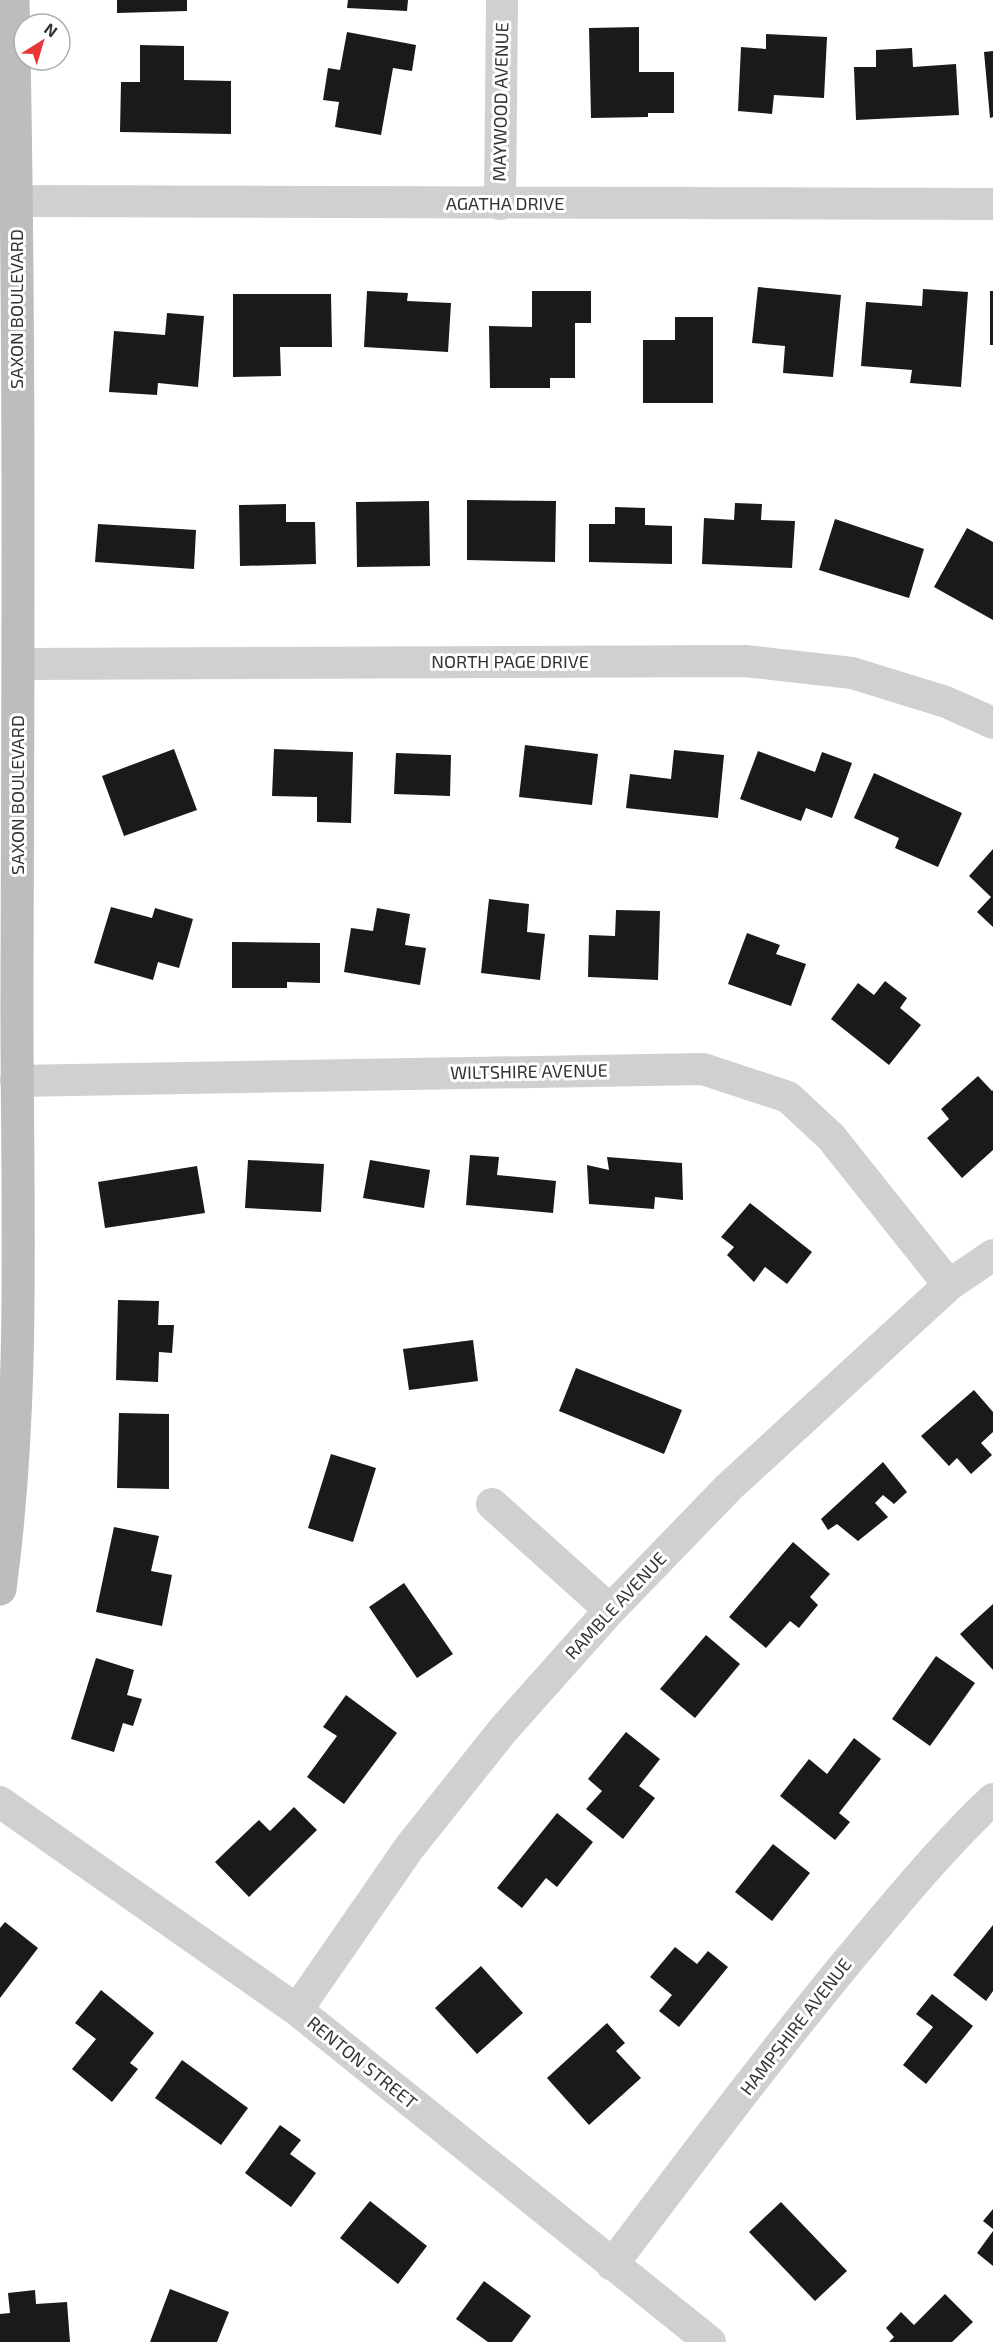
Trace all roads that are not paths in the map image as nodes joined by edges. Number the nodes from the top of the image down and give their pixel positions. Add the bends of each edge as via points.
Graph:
1 (13, 0) edge
2 (502, 0) edge
3 (17, 201) junction
4 (500, 204) junction
5 (993, 204) edge
6 (18, 664) junction
7 (993, 723) edge
8 (16, 1081) junction
9 (993, 1255) edge
10 (949, 1285) junction
11 (492, 1504) dead end
12 (0, 1589) edge
13 (610, 1610) junction
14 (993, 1799) edge
15 (0, 1802) edge
16 (297, 2010) junction
17 (612, 2265) junction
18 (710, 2342) edge

1 - 3 main road, SAXON BOULEVARD
2 - 4 street, MAYWOOD AVENUE
3 - 4 street, AGATHA DRIVE
3 - 6 main road, SAXON BOULEVARD
4 - 5 street, AGATHA DRIVE
6 - 7 street, NORTH PAGE DRIVE via 745,661 852,673 946,702
6 - 8 main road, SAXON BOULEVARD
8 - 10 street, WILTSHIRE AVENUE via 703,1069 788,1097 831,1137
8 - 12 main road, SAXON BOULEVARD via 17,1338 9,1524
9 - 10 street, RAMBLE AVENUE
10 - 13 street, RAMBLE AVENUE via 729,1488
11 - 13 street
13 - 16 street, RAMBLE AVENUE via 503,1730 409,1848
14 - 17 street, HAMPSHIRE AVENUE via 959,1831 800,2020
15 - 16 street, RENTON STREET
16 - 17 street, RENTON STREET
17 - 18 street, RENTON STREET

